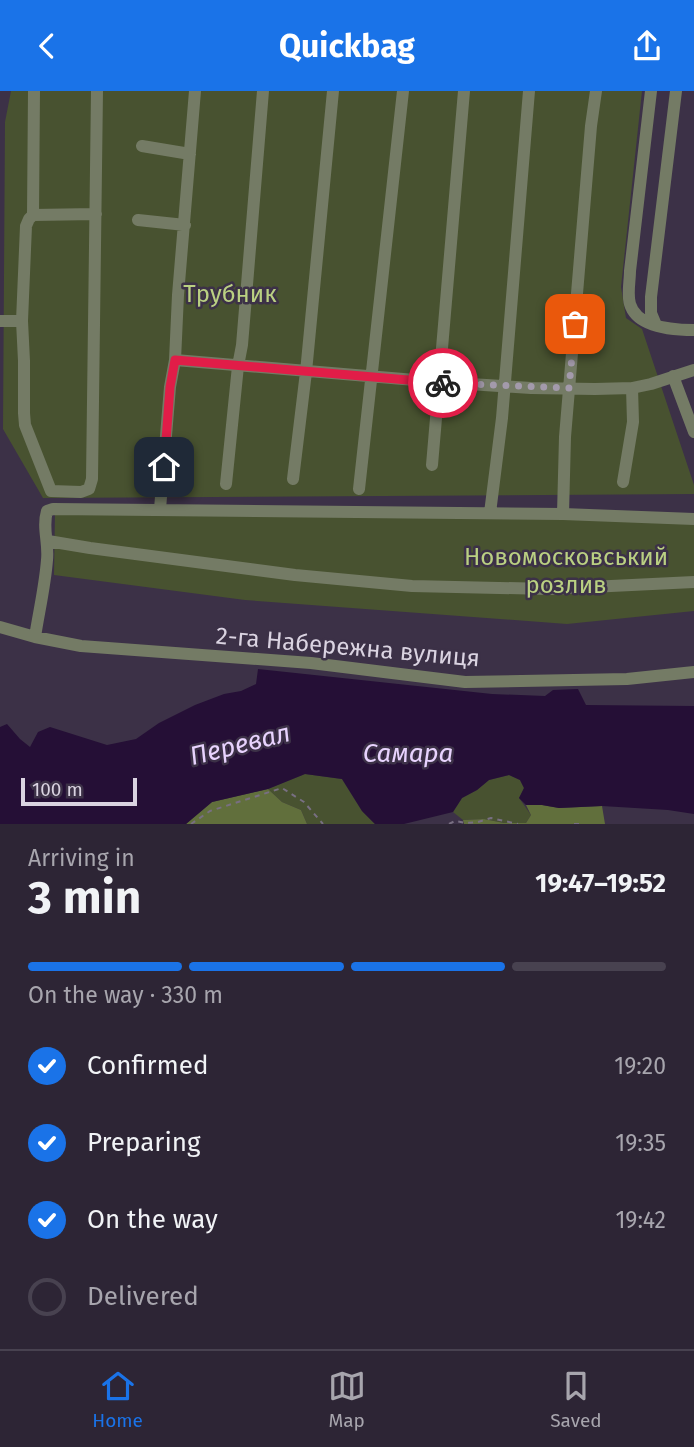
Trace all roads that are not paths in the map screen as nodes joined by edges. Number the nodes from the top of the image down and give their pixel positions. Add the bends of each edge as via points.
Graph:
1 (34, 91) edge
2 (97, 91) edge
3 (195, 91) edge
4 (263, 91) edge
5 (333, 91) edge
6 (403, 91) edge
7 (464, 91) edge
8 (529, 91) edge
9 (596, 91) edge
10 (651, 91) edge
11 (676, 91) edge
12 (142, 146) dead end
13 (190, 154) junction
14 (33, 215) junction
15 (96, 215) junction
16 (138, 220) dead end
17 (185, 225) junction
18 (0, 321) edge
19 (22, 321) junction
20 (656, 325) junction
21 (694, 330) edge
22 (175, 360) junction
23 (238, 366) junction
24 (694, 370) edge
25 (306, 372) junction
26 (673, 376) junction
27 (372, 377) junction
28 (439, 382) junction
29 (504, 386) junction
30 (569, 388) junction
31 (632, 389) junction
32 (694, 432) edge
33 (432, 465) dead end
34 (292, 479) dead end
35 (623, 482) dead end
36 (226, 484) dead end
37 (359, 489) dead end
38 (160, 509) junction
39 (490, 513) junction
40 (563, 514) junction
41 (694, 519) edge
42 (48, 541) junction
43 (694, 582) edge
44 (0, 627) edge
45 (35, 637) junction
46 (694, 672) edge

1 - 14 street
2 - 15 street
3 - 13 street
4 - 23 street
5 - 25 street
6 - 27 street
7 - 28 street
8 - 29 street
9 - 30 street
10 - 20 street via 629,292 636,315
11 - 20 street via 651,297
12 - 13 street
13 - 17 street
14 - 15 street
14 - 19 street via 26,226
15 - 19 street via 92,485 86,491 51,491 25,425
16 - 17 street
17 - 22 street
18 - 19 street
20 - 21 street
22 - 23 street
22 - 38 street
23 - 25 street
23 - 36 street
24 - 26 street
25 - 27 street
25 - 34 street
26 - 31 street
26 - 32 street
27 - 28 street
27 - 37 street
28 - 29 street
28 - 33 street
29 - 30 street
29 - 39 street
30 - 31 street
30 - 40 street
31 - 35 street via 633,422
38 - 39 street
38 - 42 street via 50,509 44,523
39 - 40 street
40 - 41 street
42 - 43 street via 412,586 549,589
42 - 45 street
44 - 45 street, 2-га Набережна вулиця
45 - 46 street, 2-га Набережна вулиця via 81,646 311,663 465,681

